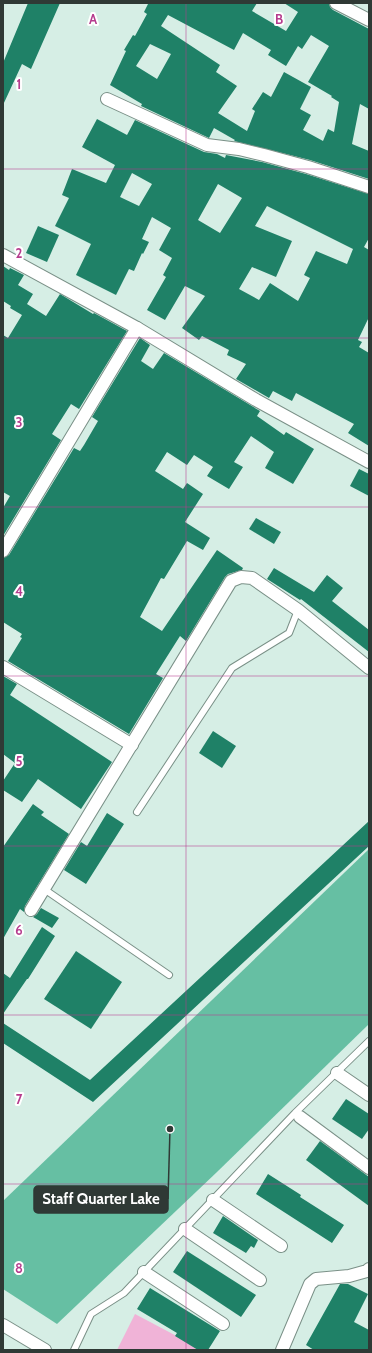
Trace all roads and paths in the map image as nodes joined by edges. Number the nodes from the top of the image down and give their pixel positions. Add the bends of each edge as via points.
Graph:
1 (336, 3) edge
2 (369, 20) edge
3 (106, 99) dead end
4 (369, 188) edge
5 (3, 255) edge
6 (137, 328) junction
7 (369, 462) edge
8 (3, 550) edge
9 (298, 610) junction
10 (3, 667) edge
11 (369, 668) edge
12 (132, 746) junction
13 (137, 812) dead end
14 (44, 889) junction
15 (31, 910) dead end
16 (169, 975) dead end
17 (369, 1041) edge
18 (337, 1073) junction
19 (369, 1095) edge
20 (300, 1116) dead end
21 (369, 1168) edge
22 (213, 1200) junction
23 (185, 1229) junction
24 (281, 1246) dead end
25 (369, 1269) edge
26 (144, 1272) junction
27 (260, 1280) dead end
28 (223, 1324) dead end
29 (3, 1325) edge
30 (45, 1350) edge
31 (74, 1350) edge
32 (282, 1350) edge

1 - 2 street
3 - 4 street via 207,146 264,155
5 - 6 street
6 - 7 street via 256,400
6 - 8 street
9 - 11 street
9 - 12 street via 252,578 241,577 231,581
9 - 13 lane via 289,633 232,668
10 - 12 street
12 - 14 street
14 - 15 street
14 - 16 lane
17 - 18 lane
18 - 19 street
18 - 22 lane via 295,1113
20 - 21 street
22 - 23 lane
22 - 24 street
23 - 26 lane
23 - 27 street
25 - 32 street via 349,1276 316,1279 310,1284
26 - 28 street
26 - 31 lane via 124,1293 91,1314
29 - 30 street

